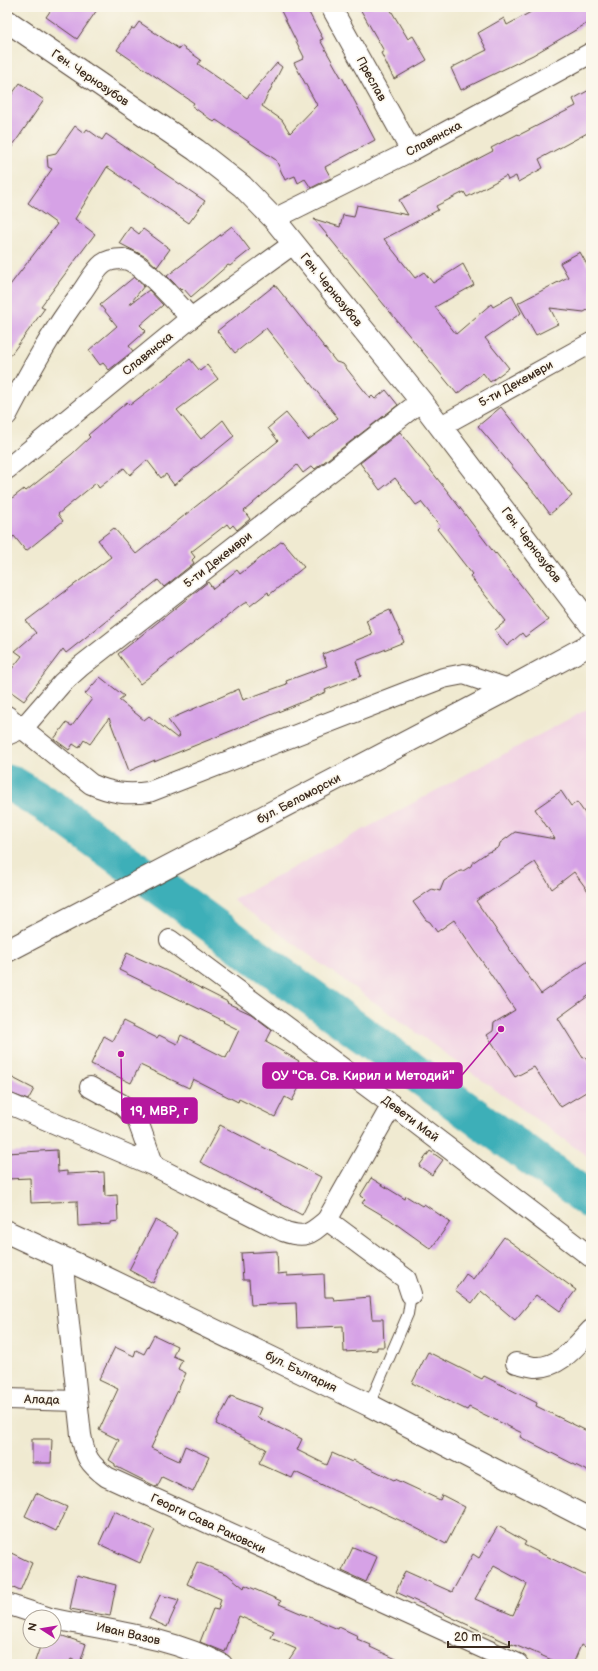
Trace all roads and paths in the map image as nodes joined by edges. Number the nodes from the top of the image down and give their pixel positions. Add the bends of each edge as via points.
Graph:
1 (331, 7) edge
2 (7, 21) edge
3 (591, 53) edge
4 (411, 151) junction
5 (274, 219) junction
6 (293, 244) junction
7 (191, 318) junction
8 (591, 343) edge
9 (421, 401) junction
10 (7, 415) edge
11 (441, 426) junction
12 (7, 468) edge
13 (591, 625) edge
14 (591, 644) edge
15 (508, 689) junction
16 (7, 716) edge
17 (15, 731) edge
18 (170, 940) dead end
19 (7, 951) edge
20 (90, 1087) dead end
21 (7, 1103) edge
22 (392, 1105) junction
23 (154, 1166) junction
24 (327, 1220) junction
25 (7, 1232) edge
26 (591, 1257) edge
27 (62, 1258) junction
28 (411, 1294) joint
29 (591, 1330) edge
30 (516, 1363) dead end
31 (7, 1399) edge
32 (77, 1401) junction
33 (369, 1405) junction
34 (591, 1520) edge
35 (7, 1604) edge
36 (22, 1609) edge
37 (62, 1621) edge
38 (222, 1664) edge
39 (518, 1664) edge

1 - 4 street, Преслав
2 - 5 main road, Ген. Чернозубов via 196,150 242,186
3 - 4 street, Славянска
4 - 5 street, Славянска
5 - 6 main road, Ген. Чернозубов
6 - 7 street, Славянска
6 - 9 main road, Ген. Чернозубов
7 - 10 street via 161,286 132,262 124,259 108,261 97,271 38,355
7 - 12 street, Славянска
8 - 11 street, 5-ти Декември
9 - 11 main road, Ген. Чернозубов
9 - 17 street, 5-ти Декември via 81,666
11 - 13 main road, Ген. Чернозубов
14 - 15 main road, бул. Беломорски
15 - 17 street via 464,674 443,678 149,792 130,794 105,790 91,784
15 - 19 main road, бул. Беломорски
16 - 17 street
18 - 22 street, Девети Май
20 - 23 street via 121,1104 137,1119
21 - 23 street
22 - 24 street
22 - 26 street, Девети Май
23 - 24 street via 283,1231 296,1235 310,1233
24 - 28 street via 406,1279
25 - 27 main road, бул. България
27 - 32 street, Георги Сава Раковски
27 - 33 main road, бул. България
28 - 33 lane via 408,1314
29 - 30 street via 567,1356 549,1365 535,1367
31 - 32 street, Алада
32 - 39 street, Георги Сава Раковски via 84,1452 94,1468 107,1478
33 - 34 main road, бул. България
35 - 36 street
37 - 38 street, Иван Вазов via 144,1636 210,1657

